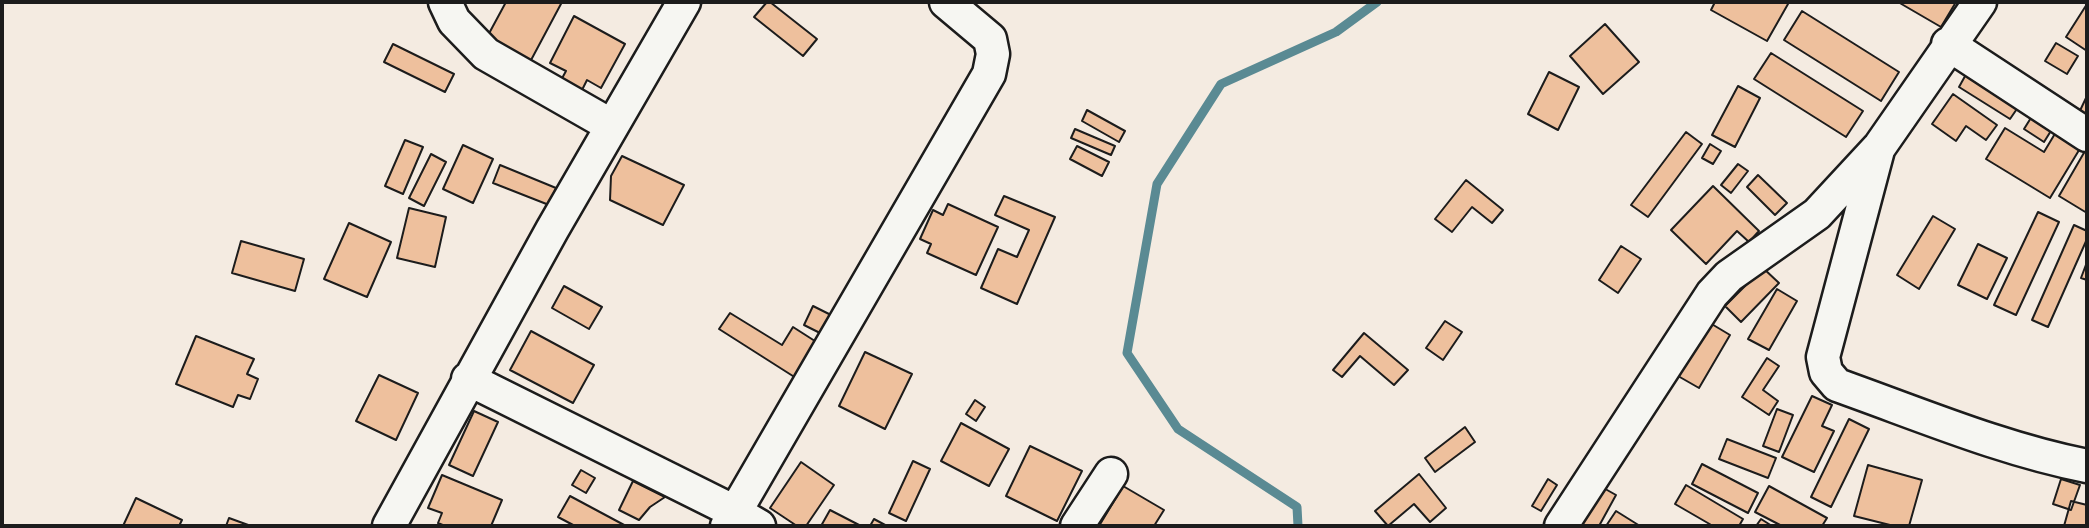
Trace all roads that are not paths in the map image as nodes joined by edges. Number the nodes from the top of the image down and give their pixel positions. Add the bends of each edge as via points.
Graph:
1 (445, 2) edge
2 (684, 2) edge
3 (946, 2) edge
4 (1980, 2) edge
5 (1948, 44) junction
6 (612, 125) junction
7 (2087, 135) edge
8 (1880, 146) junction
9 (468, 379) junction
10 (2087, 466) edge
11 (1111, 474) dead end
12 (740, 521) edge
13 (389, 526) edge
14 (1077, 526) edge
15 (1561, 526) edge

1 - 6 street via 454,21 486,54
2 - 6 street
3 - 12 street via 990,39 989,74
4 - 5 street
5 - 7 street
5 - 8 street
6 - 9 street
8 - 10 street via 1822,357 1826,372 1837,385 2014,448
8 - 15 street via 1816,214 1729,276 1712,294
9 - 12 street
9 - 13 street
11 - 14 street

